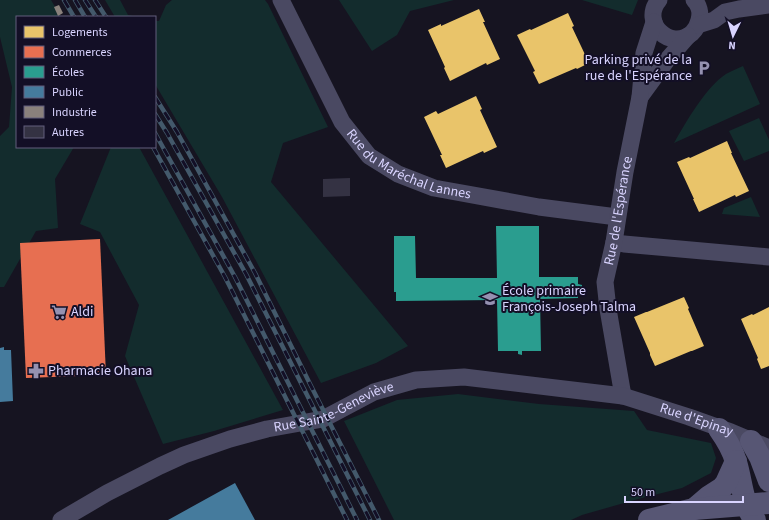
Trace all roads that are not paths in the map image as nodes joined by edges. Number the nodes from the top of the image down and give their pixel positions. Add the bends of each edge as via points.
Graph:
1 (281, 0) edge
2 (659, 0) edge
3 (695, 1) edge
4 (769, 5) edge
5 (725, 12) junction
6 (654, 22) junction
7 (693, 31) junction
8 (640, 97) junction
9 (617, 217) junction
10 (614, 242) junction
11 (769, 257) edge
12 (623, 396) junction
13 (719, 429) junction
14 (760, 444) edge
15 (736, 461) junction
16 (769, 482) edge
17 (769, 503) edge
18 (694, 509) junction
19 (751, 512) edge
20 (61, 520) edge
21 (649, 520) edge

1 - 9 street, Rue du Maréchal Lannes via 342,122 369,156 398,174 434,188 539,207
2 - 6 street, Rue de l'Espérance via 654,8
3 - 5 street, Rue de l'Espérance
3 - 7 street via 700,10 700,18
4 - 5 street, Rue de l'Espérance
5 - 7 street, Rue de l'Espérance
6 - 7 street via 661,34 674,39 682,39
6 - 8 street, Rue de l'Espérance via 644,53
7 - 8 street, Rue de l'Espérance via 667,60
8 - 9 street, Rue de l'Espérance
9 - 10 street, Rue de l'Espérance
10 - 11 street
10 - 12 street, Rue de l'Espérance via 606,282 608,309
12 - 13 street, Rue d'Epinay
12 - 20 street, Rue Sainte-Geneviève via 464,377 416,380 374,392 323,419 267,429 184,455 107,493
13 - 14 street, Rue d'Epinay
13 - 15 main road
14 - 16 main road via 760,457
15 - 18 main road via 722,488
15 - 19 main road via 742,490
17 - 19 main road
18 - 19 main road
18 - 21 main road

